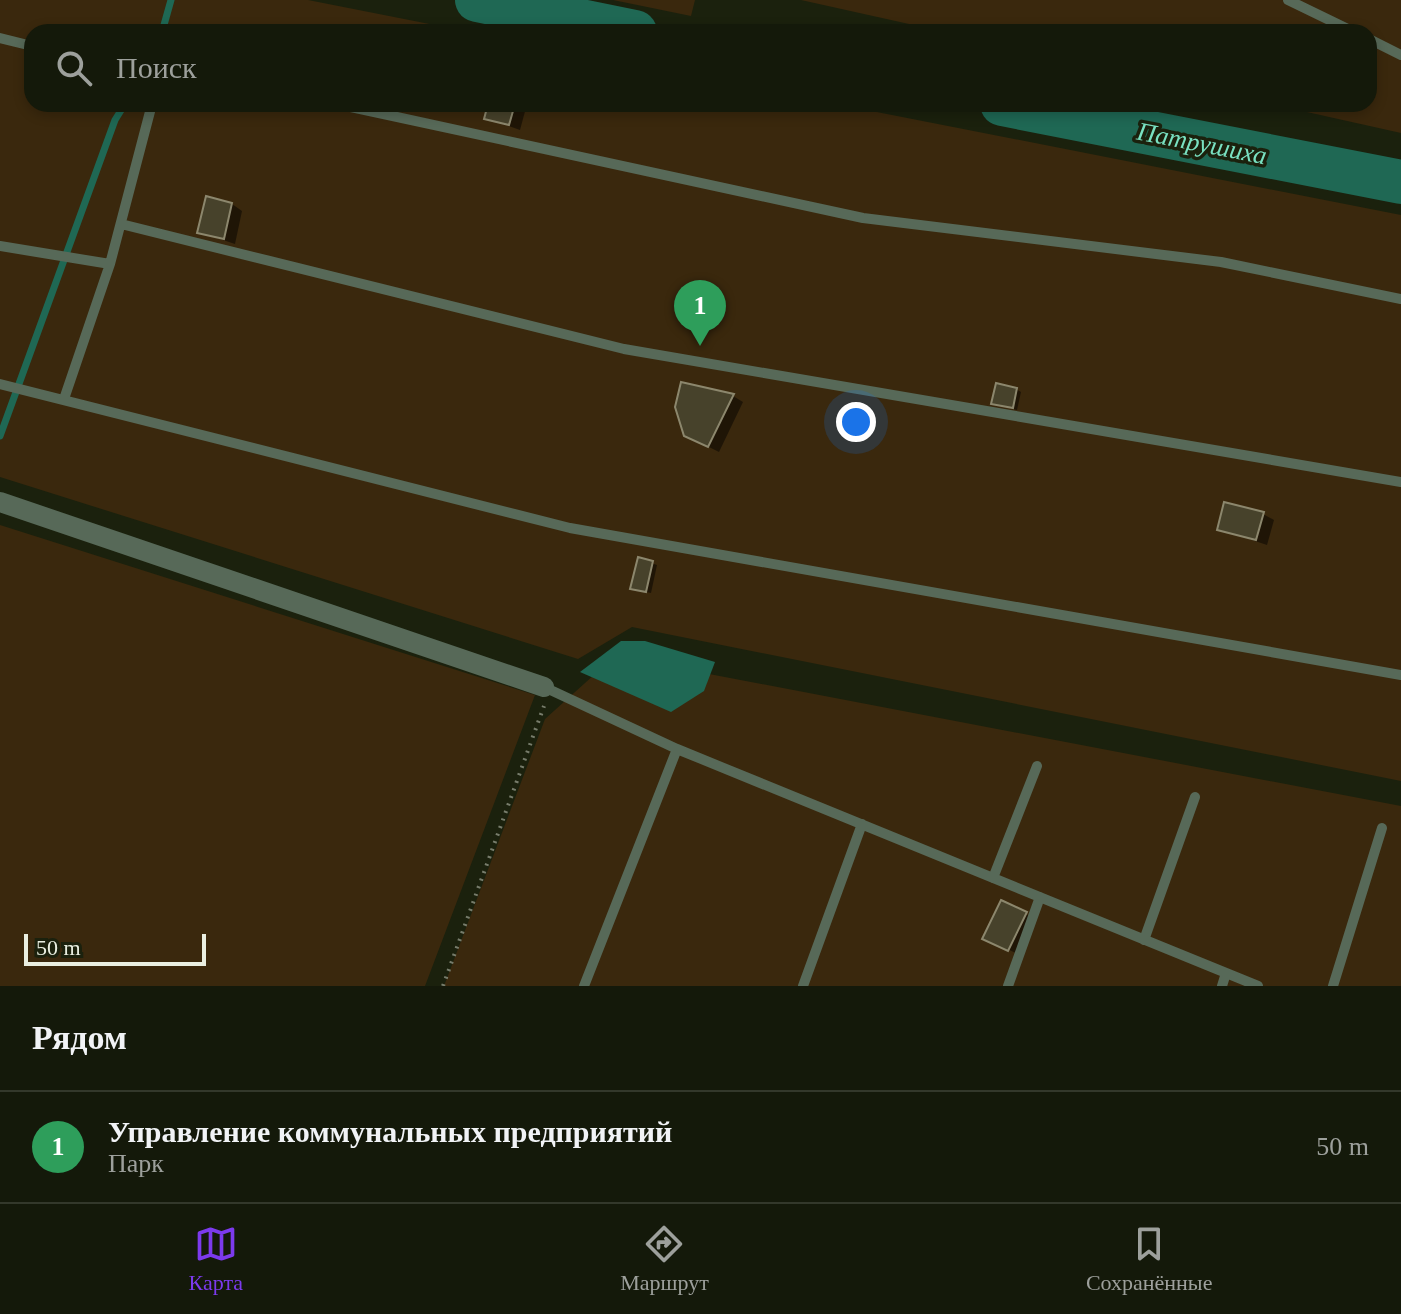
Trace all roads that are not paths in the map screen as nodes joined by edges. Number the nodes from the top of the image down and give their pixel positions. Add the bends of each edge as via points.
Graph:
1 (1288, 0) edge
2 (1338, 24) edge
3 (0, 38) edge
4 (1377, 43) edge
5 (24, 44) edge
6 (1401, 55) edge
7 (150, 112) edge
8 (374, 112) edge
9 (121, 224) junction
10 (0, 246) edge
11 (110, 264) junction
12 (1401, 299) edge
13 (0, 384) edge
14 (64, 399) junction
15 (1401, 482) edge
16 (0, 502) edge
17 (1401, 675) edge
18 (544, 687) joint
19 (677, 749) junction
20 (1037, 766) dead end
21 (1195, 797) dead end
22 (862, 824) junction
23 (1382, 828) dead end
24 (993, 878) junction
25 (1040, 897) junction
26 (1144, 940) junction
27 (1226, 973) junction
28 (584, 986) edge
29 (803, 986) edge
30 (1008, 986) edge
31 (1222, 986) edge
32 (1258, 986) edge
33 (1333, 986) edge

1 - 2 lane
3 - 5 lane
4 - 6 lane
7 - 9 lane
8 - 12 lane via 863,218 1221,262
9 - 11 lane
9 - 15 lane via 624,349
10 - 11 lane
11 - 14 lane
13 - 14 lane
14 - 17 lane via 570,528
16 - 18 street
18 - 19 lane
19 - 22 lane
19 - 28 lane
20 - 24 lane
21 - 26 lane
22 - 24 lane
22 - 29 lane
23 - 33 lane
24 - 25 lane
25 - 26 lane
25 - 30 lane
26 - 27 lane
27 - 31 lane
27 - 32 lane

